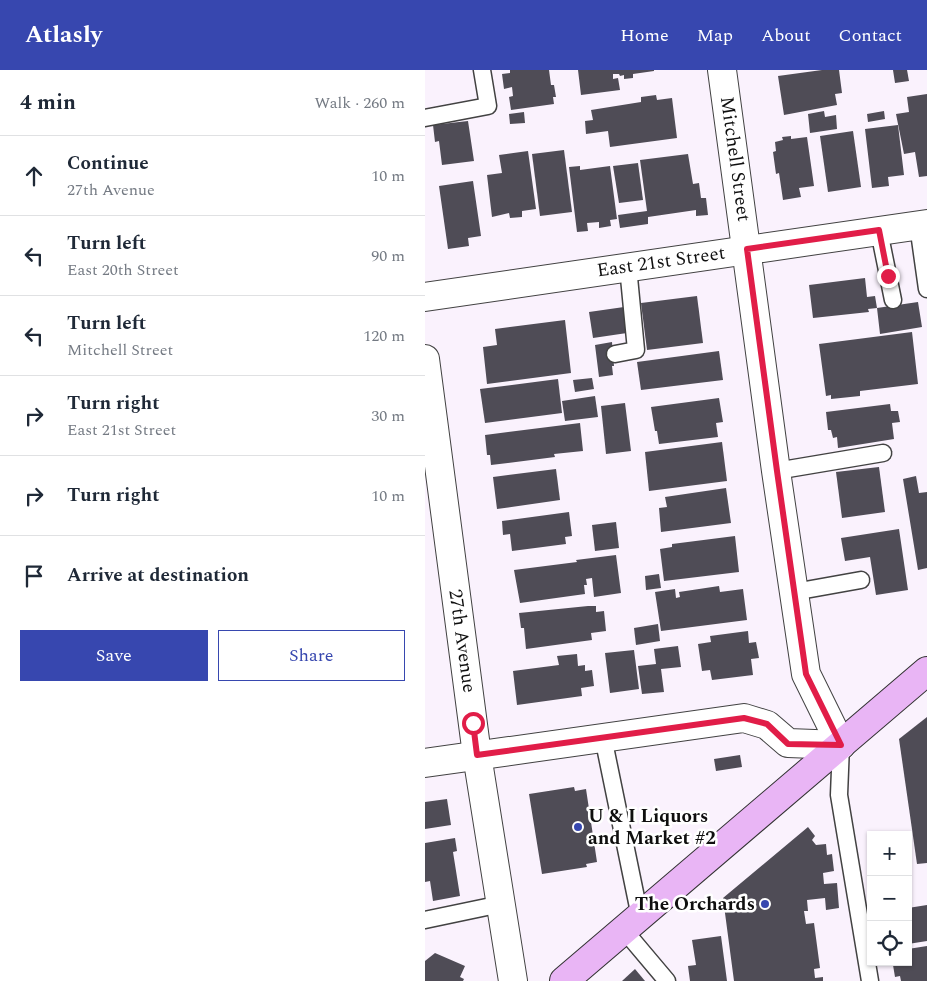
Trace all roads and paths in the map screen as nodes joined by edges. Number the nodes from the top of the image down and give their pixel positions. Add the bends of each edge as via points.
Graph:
1 (482, 70) edge
2 (722, 70) edge
3 (425, 118) edge
4 (923, 225) edge
5 (879, 230) junction
6 (747, 249) junction
7 (628, 266) junction
8 (927, 290) edge
9 (425, 297) edge
10 (893, 300) dead end
11 (615, 354) dead end
12 (425, 359) edge
13 (883, 453) dead end
14 (777, 471) junction
15 (861, 580) dead end
16 (794, 592) junction
17 (927, 671) edge
18 (603, 738) junction
19 (841, 745) junction
20 (477, 755) junction
21 (425, 763) edge
22 (501, 904) junction
23 (425, 920) edge
24 (632, 924) junction
25 (569, 979) edge
26 (513, 981) edge
27 (667, 981) edge
28 (869, 981) edge

1 - 3 lane via 488,106
2 - 6 street, Mitchell Street
4 - 5 street, East 21st Street
4 - 8 lane
5 - 6 street, East 21st Street
5 - 10 lane
6 - 7 street, East 21st Street
6 - 14 street, Mitchell Street
7 - 9 street, East 21st Street
7 - 11 lane via 636,350
12 - 20 street, 27th Avenue
13 - 14 lane
14 - 16 street, Mitchell Street
15 - 16 lane
16 - 19 street, Mitchell Street via 806,674
17 - 19 main road
18 - 19 street via 744,718 767,724 788,744
18 - 20 street
18 - 24 lane
19 - 24 main road
19 - 28 lane via 839,795
20 - 21 street
20 - 22 street, 27th Avenue
22 - 23 lane
22 - 26 street, 27th Avenue
24 - 25 main road
24 - 27 lane

